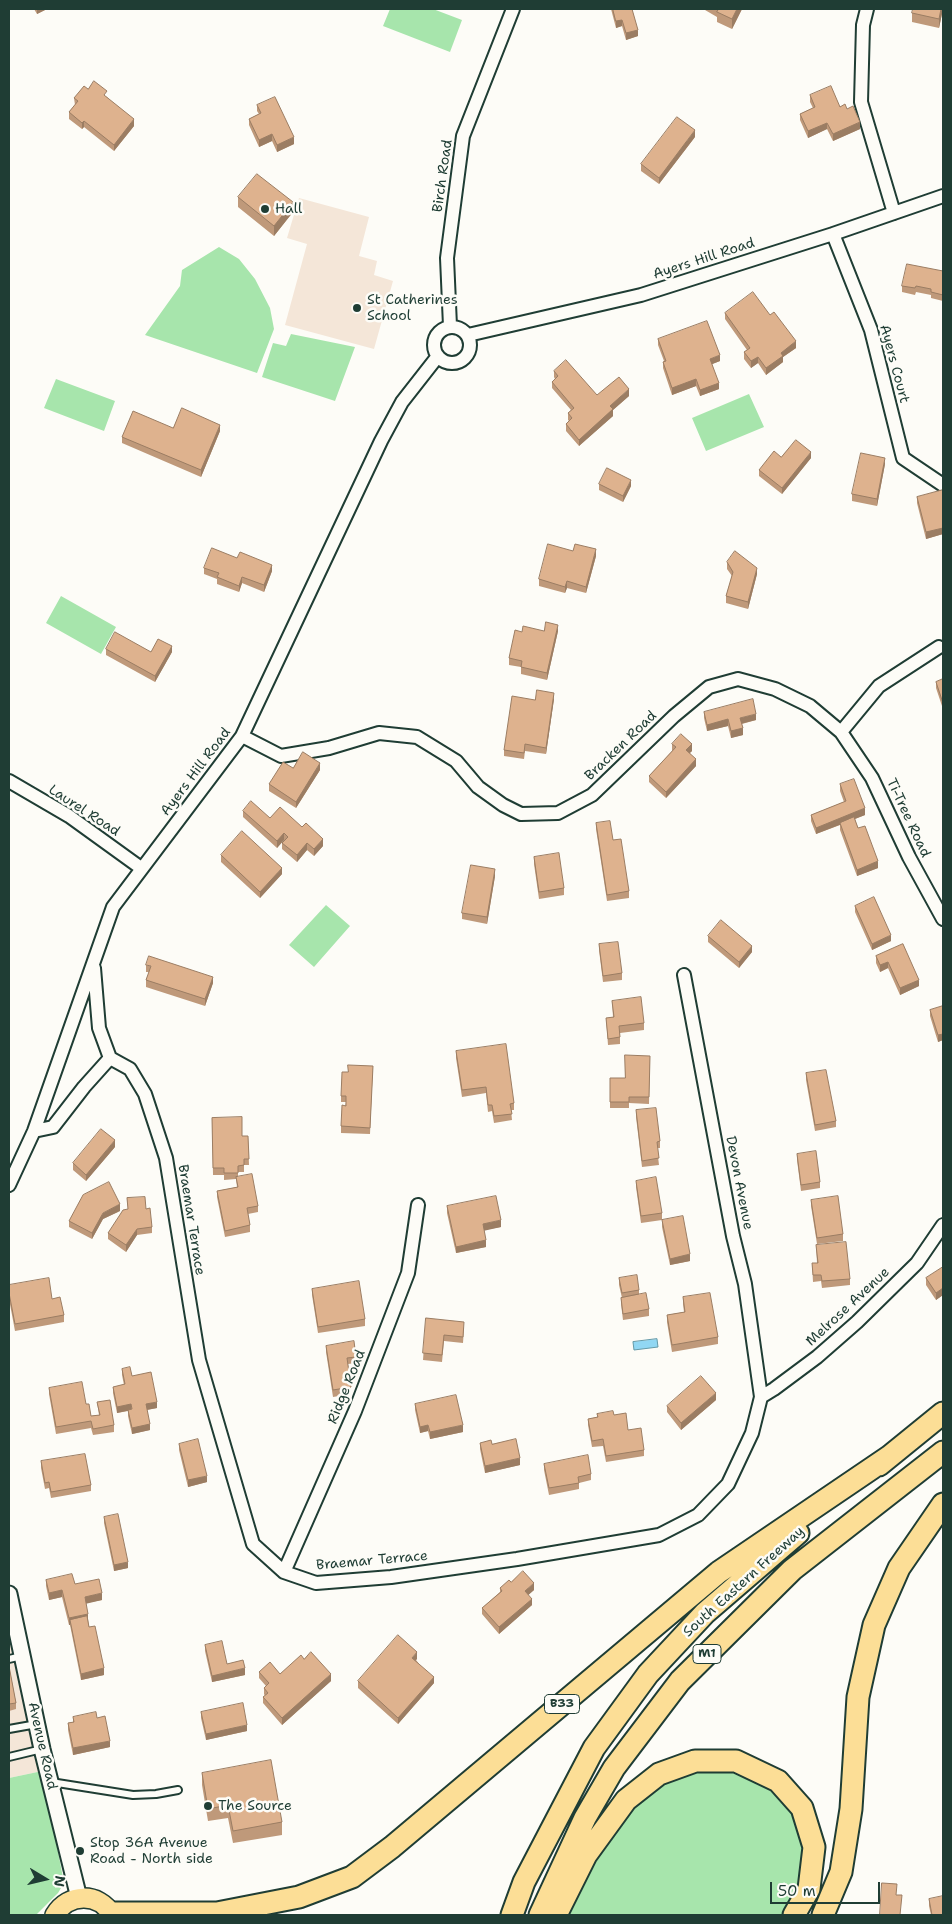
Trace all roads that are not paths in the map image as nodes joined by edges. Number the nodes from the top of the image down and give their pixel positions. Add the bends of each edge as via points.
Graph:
1 (514, 9) edge
2 (868, 9) edge
3 (943, 196) edge
4 (894, 213) junction
5 (832, 234) junction
6 (450, 326) junction
7 (468, 335) junction
8 (438, 356) junction
9 (943, 485) edge
10 (939, 646) dead end
11 (841, 732) junction
12 (242, 736) junction
13 (9, 781) edge
14 (141, 868) junction
15 (943, 918) edge
16 (93, 962) junction
17 (684, 975) dead end
18 (110, 1058) junction
19 (34, 1131) junction
20 (9, 1185) edge
21 (418, 1206) dead end
22 (943, 1225) edge
23 (761, 1396) junction
24 (943, 1413) edge
25 (943, 1452) edge
26 (890, 1456) junction
27 (943, 1504) edge
28 (284, 1572) junction
29 (9, 1594) edge
30 (15, 1657) edge
31 (37, 1724) junction
32 (9, 1730) edge
33 (42, 1749) junction
34 (9, 1757) edge
35 (51, 1782) junction
36 (178, 1790) dead end
37 (79, 1898) junction
38 (52, 1913) edge
39 (217, 1913) junction
40 (112, 1914) edge
41 (276, 1915) edge
42 (512, 1915) edge
43 (540, 1915) edge
44 (556, 1915) edge
45 (794, 1915) edge
46 (824, 1915) edge

1 - 6 street, Birch Road via 463,136 447,258
2 - 4 street via 863,25 861,102
3 - 4 street, Ayers Hill Road
4 - 5 street, Ayers Hill Road
5 - 7 street, Ayers Hill Road via 641,295
5 - 9 street, Ayers Court via 871,330 903,458
6 - 7 street via 460,328
6 - 8 street via 436,338 434,344
7 - 8 street via 470,347 465,358 454,363
8 - 12 street, Ayers Hill Road via 402,402 381,441
10 - 11 street via 879,686
11 - 12 street, Bracken Road via 810,706 775,689 738,680 724,683 709,687 681,710 592,795 558,813 521,814 478,787 456,761 417,738 379,733 329,748 281,756
11 - 15 street, Ti-Tree Road via 872,778 908,857
12 - 14 street, Ayers Hill Road
13 - 14 street, Laurel Road via 69,816
14 - 16 street, Ayers Hill Road via 113,907
16 - 18 street via 99,1028
16 - 19 street, Ayers Hill Road
17 - 23 street, Devon Avenue via 745,1284
18 - 19 street via 53,1128
18 - 28 street, Braemar Terrace via 130,1069 145,1094 166,1158 199,1360 253,1544
19 - 20 street, Ayers Hill Road
21 - 28 street, Ridge Road via 408,1273 355,1411
22 - 23 street, Melrose Avenue via 917,1262 857,1322 817,1357
23 - 28 street, Braemar Terrace via 752,1432 728,1484 698,1515 659,1535 392,1577 316,1583
24 - 26 highway, South Eastern Freeway / M1
25 - 43 highway, South Eastern Freeway / M1 via 792,1570 680,1680 614,1768 585,1818
26 - 39 highway, B33 via 719,1572 352,1877 299,1897
26 - 42 highway, South Eastern Freeway / M1 via 705,1613 648,1674 594,1748 524,1882
27 - 46 highway via 898,1568 874,1624 858,1698 851,1809 841,1872
29 - 30 street, Avenue Road
30 - 31 street, Avenue Road
31 - 32 lane
31 - 33 street, Avenue Road
33 - 34 lane
33 - 35 street, Avenue Road
35 - 36 lane via 133,1795
35 - 37 street, Avenue Road
37 - 38 main road
37 - 40 main road, B33 via 98,1901
39 - 40 highway, B33
39 - 41 highway, B33
44 - 45 highway via 586,1855 626,1800 659,1774 695,1761 736,1762 778,1781 802,1808 814,1848 809,1890

